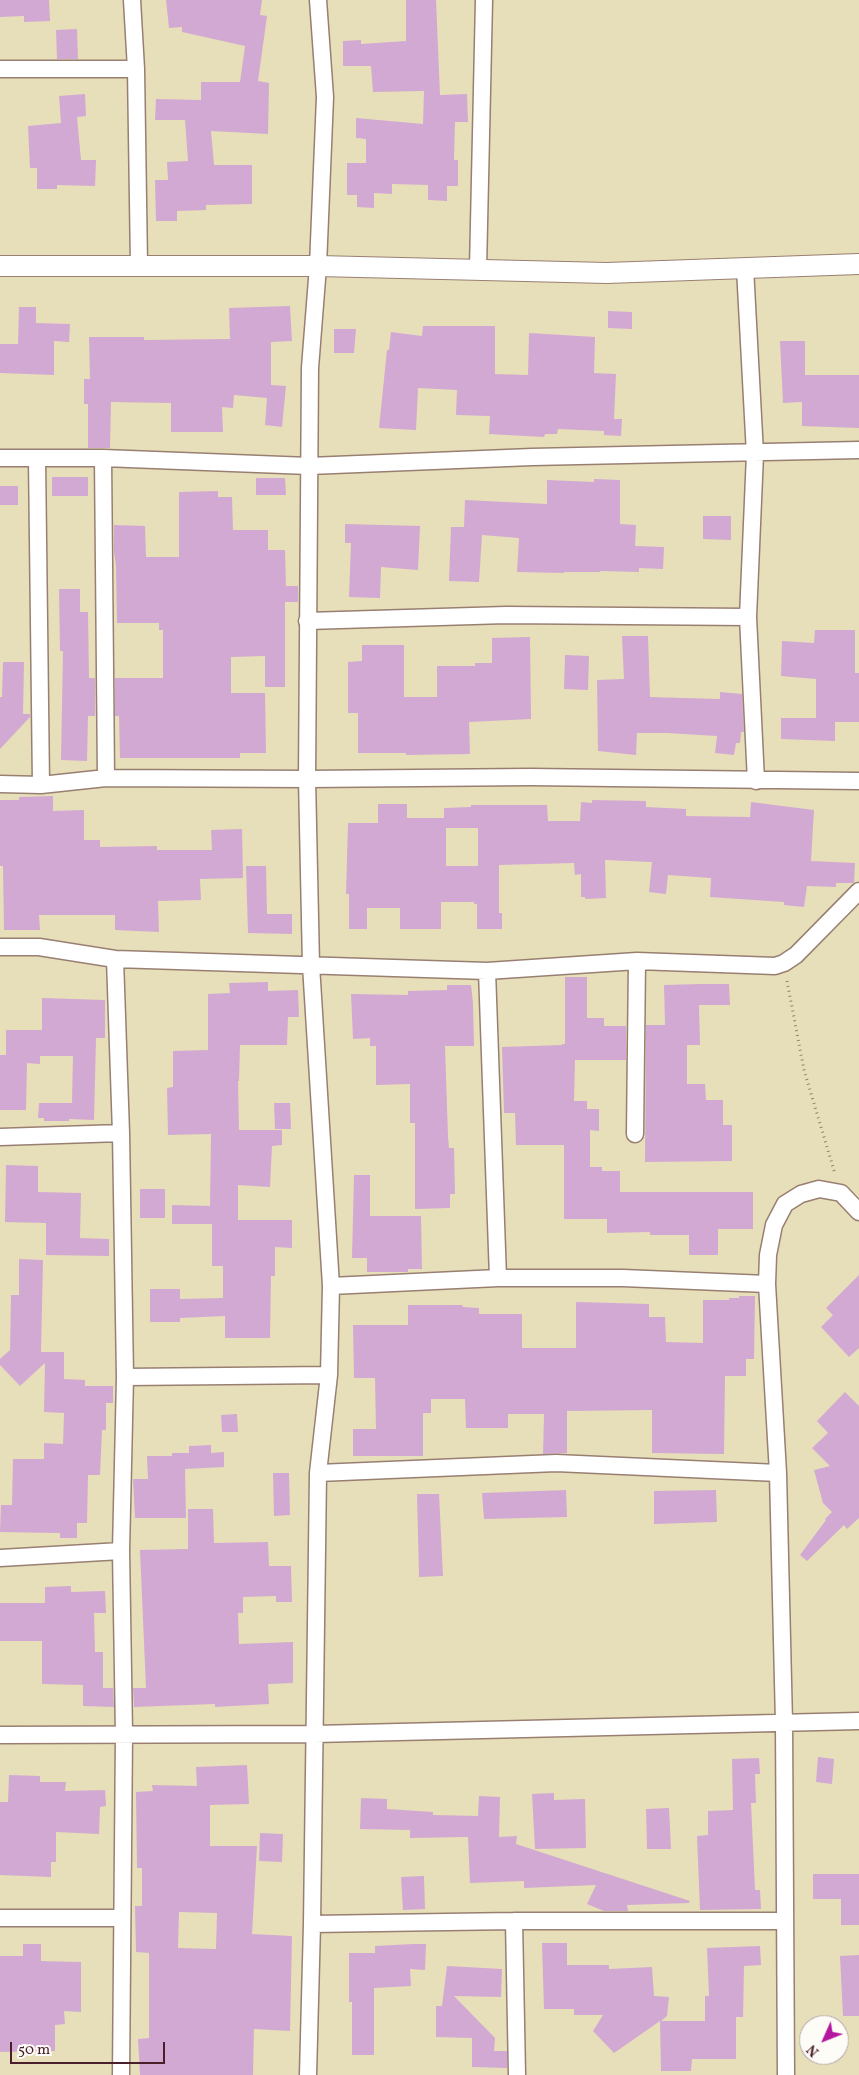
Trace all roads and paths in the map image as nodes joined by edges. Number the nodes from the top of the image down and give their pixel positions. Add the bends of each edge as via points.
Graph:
1 (132, 0) edge
2 (318, 0) edge
3 (484, 0) edge
4 (0, 69) edge
5 (136, 69) junction
6 (859, 264) edge
7 (0, 266) edge
8 (139, 266) junction
9 (318, 266) junction
10 (745, 268) junction
11 (478, 269) junction
12 (859, 450) edge
13 (755, 454) junction
14 (0, 458) edge
15 (37, 458) junction
16 (103, 458) junction
17 (309, 466) junction
18 (748, 617) junction
19 (307, 621) junction
20 (106, 778) junction
21 (306, 779) junction
22 (756, 780) junction
23 (859, 781) edge
24 (0, 784) edge
25 (41, 785) junction
26 (859, 891) edge
27 (0, 947) edge
28 (115, 959) junction
29 (637, 961) junction
30 (784, 963) junction
31 (312, 965) junction
32 (487, 971) junction
33 (121, 1133) junction
34 (635, 1134) dead end
35 (0, 1137) edge
36 (841, 1193) junction
37 (859, 1212) edge
38 (498, 1278) junction
39 (767, 1284) junction
40 (330, 1286) junction
41 (329, 1375) junction
42 (125, 1377) junction
43 (318, 1473) junction
44 (778, 1473) junction
45 (121, 1551) junction
46 (0, 1558) edge
47 (859, 1721) edge
48 (784, 1723) junction
49 (124, 1734) junction
50 (315, 1734) junction
51 (0, 1735) edge
52 (0, 1918) edge
53 (122, 1918) junction
54 (514, 1921) junction
55 (785, 1921) junction
56 (312, 1924) junction
57 (121, 2075) edge
58 (308, 2075) edge
59 (517, 2075) edge
60 (786, 2075) edge

1 - 5 street
2 - 9 street via 325,97
3 - 11 street
4 - 5 street
5 - 8 street
6 - 10 street
7 - 8 street
8 - 9 street
9 - 11 street
9 - 17 street via 310,368
10 - 11 street via 607,273
10 - 13 street
12 - 13 street
13 - 17 street via 532,457
13 - 18 street
14 - 15 street
15 - 16 street
15 - 25 street
16 - 17 street
16 - 20 street
17 - 19 street
18 - 19 street via 506,616
18 - 22 street
19 - 21 street
20 - 21 street
20 - 25 street
21 - 22 street via 530,776
21 - 31 street
22 - 23 street
24 - 25 street
26 - 30 street via 796,955
27 - 28 street via 38,947
28 - 31 street
28 - 33 street
29 - 30 street via 775,966
29 - 32 street
29 - 34 street
30 - 36 path via 804,1070
31 - 32 street
31 - 40 street
32 - 38 street
33 - 35 street
33 - 42 street
36 - 37 street
36 - 39 street via 819,1189 800,1194 785,1204 774,1225
38 - 39 street via 623,1278
38 - 40 street
39 - 44 street
40 - 41 street
41 - 42 street
41 - 43 street
42 - 45 street
43 - 44 street via 556,1463
43 - 50 street
44 - 48 street
45 - 46 street
45 - 49 street
47 - 48 street
48 - 50 street
48 - 55 street
49 - 50 street
49 - 51 street
49 - 53 street
50 - 56 street
52 - 53 street
53 - 57 street
54 - 55 street
54 - 56 street
54 - 59 street
55 - 60 street
56 - 58 street

